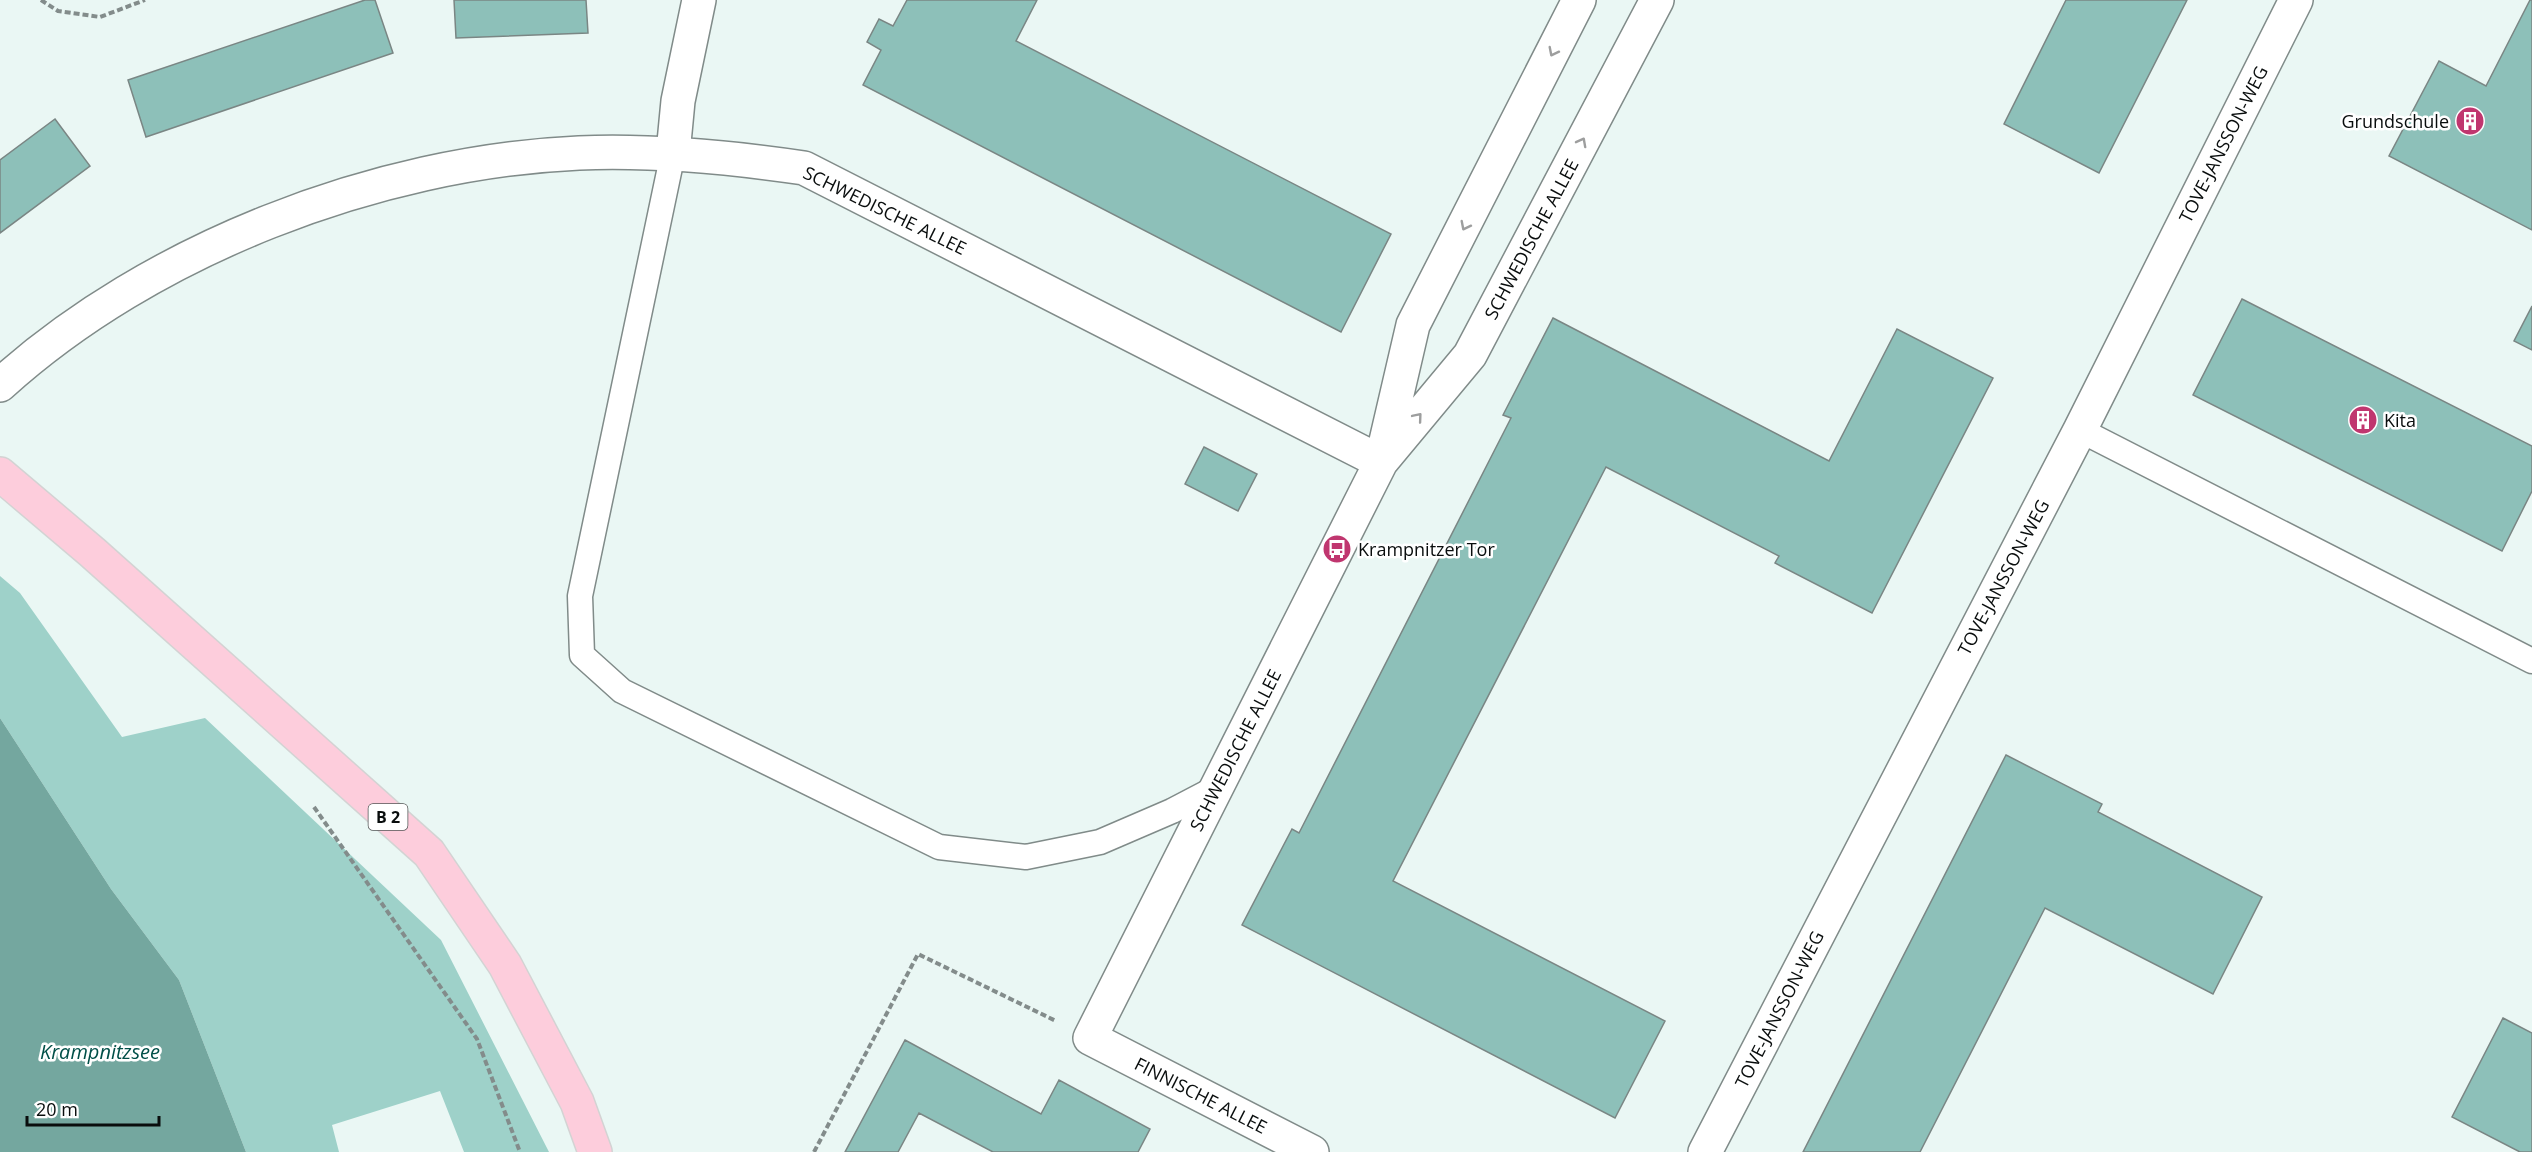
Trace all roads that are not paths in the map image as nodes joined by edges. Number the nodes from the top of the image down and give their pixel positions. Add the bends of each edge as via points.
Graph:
1 (699, 0) edge
2 (1579, 0) edge
3 (1657, 0) edge
4 (2296, 0) edge
5 (673, 153) junction
6 (0, 385) edge
7 (2080, 430) junction
8 (1381, 462) junction
9 (0, 474) edge
10 (2532, 661) edge
11 (1216, 788) junction
12 (1090, 1038) joint
13 (595, 1152) edge
14 (1312, 1152) edge
15 (1705, 1152) edge

1 - 5 street via 678,101
2 -> 8 street, SCHWEDISCHE ALLEE via 1413,325
8 -> 3 street, SCHWEDISCHE ALLEE via 1470,355
4 - 7 street, TOVE-JANSSON-WEG
5 - 6 street, SCHWEDISCHE ALLEE via 576,153 500,161 424,174 339,197 205,250 135,287 70,330
5 - 8 street, SCHWEDISCHE ALLEE via 804,168
5 - 11 lane via 580,596 582,655 622,691 939,847 1026,857 1100,842
7 - 10 lane
7 - 15 street, TOVE-JANSSON-WEG
8 - 11 street, SCHWEDISCHE ALLEE
9 - 13 main road, B 2 via 429,853 505,965 577,1102
11 - 12 street, SCHWEDISCHE ALLEE
12 - 14 street, FINNISCHE ALLEE

